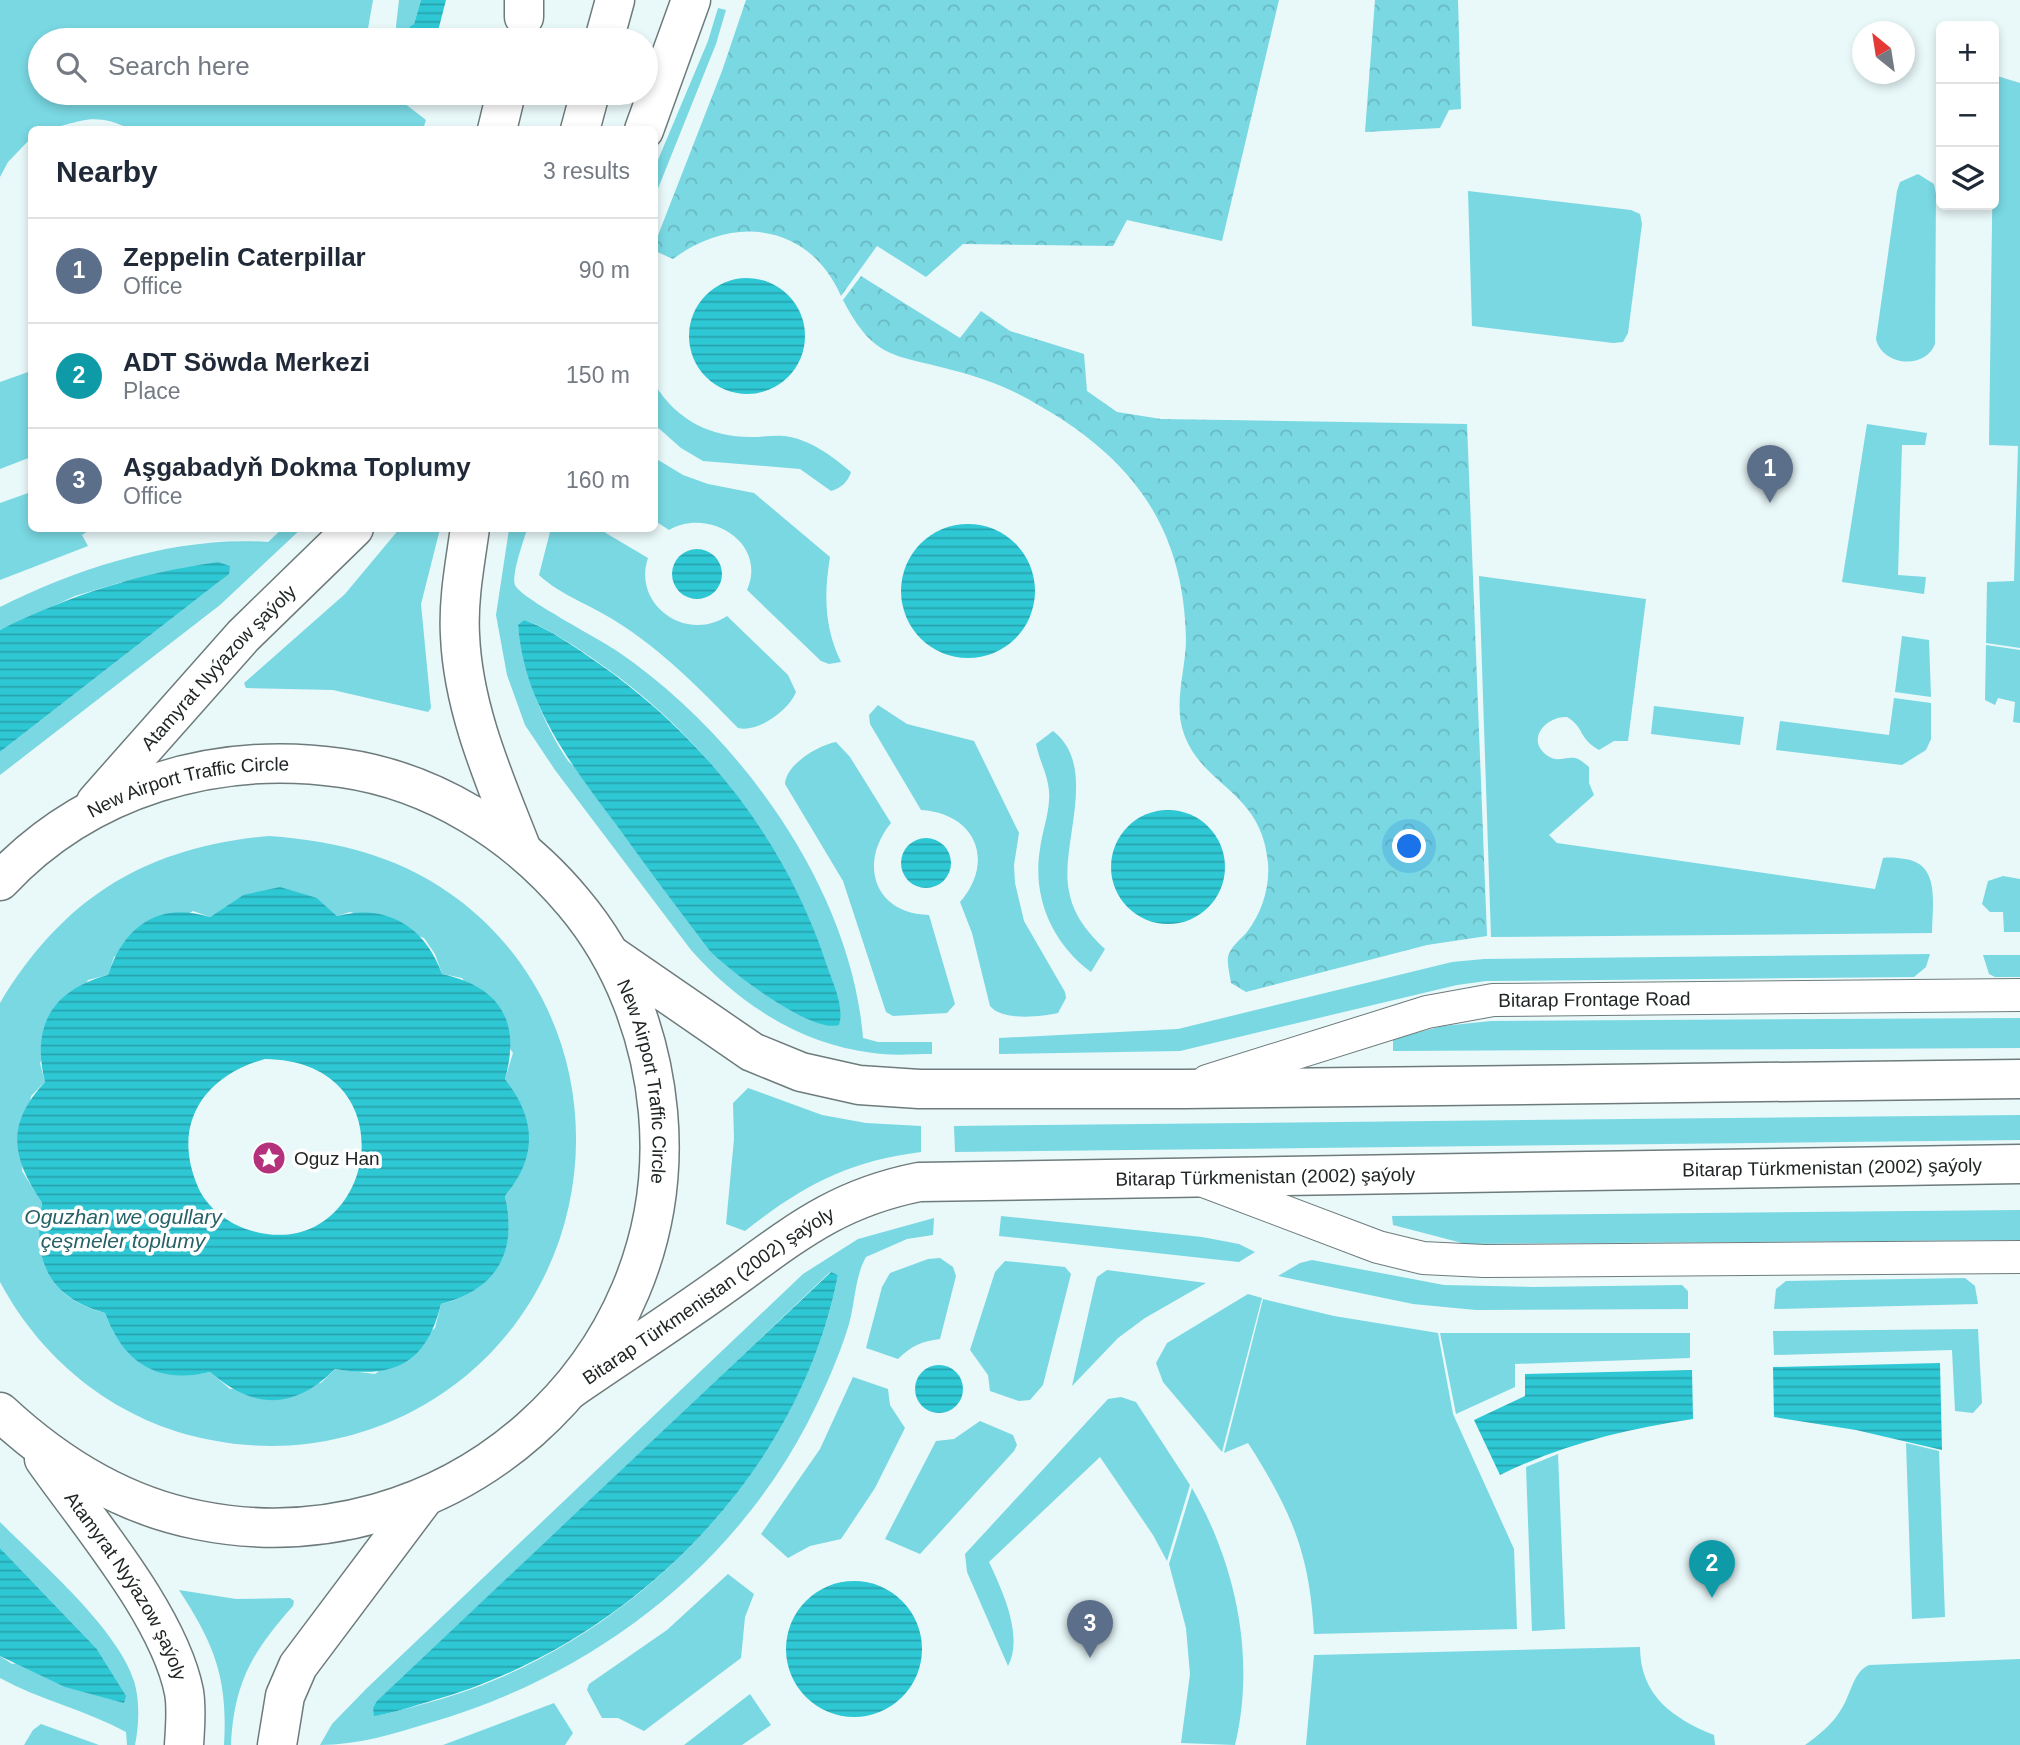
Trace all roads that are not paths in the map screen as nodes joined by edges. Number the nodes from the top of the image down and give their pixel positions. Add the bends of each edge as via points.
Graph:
1 (615, 0) edge
2 (691, 0) edge
3 (607, 28) edge
4 (658, 91) edge
5 (503, 105) edge
6 (587, 105) edge
7 (653, 105) edge
8 (498, 126) edge
9 (581, 126) edge
10 (645, 126) edge
11 (350, 532) edge
12 (469, 532) edge
13 (88, 812) junction
14 (522, 849) junction
15 (0, 881) edge
16 (611, 955) junction
17 (2020, 995) edge
18 (2020, 1079) edge
19 (1184, 1089) junction
20 (2020, 1164) edge
21 (1196, 1179) junction
22 (2020, 1257) edge
23 (571, 1389) junction
24 (0, 1412) edge
25 (31, 1440) junction
26 (424, 1498) junction
27 (184, 1745) edge
28 (277, 1745) edge

1 - 3 main road
2 - 4 main road
5 - 8 main road
6 - 9 main road
7 - 10 main road
11 - 13 main road, Atamyrat Nyýazow şaýoly via 243,636
12 - 14 main road via 460,598 467,690 484,750
13 - 14 main road, New Airport Traffic Circle via 173,776 253,763 310,763 356,770 433,795
13 - 15 main road, New Airport Traffic Circle via 49,838
14 - 16 main road, New Airport Traffic Circle via 586,916
16 - 19 main road via 752,1052 801,1072 859,1085 919,1089
16 - 23 main road, New Airport Traffic Circle via 631,996 656,1086 659,1178 640,1268 610,1331
17 - 19 street, Bitarap Frontage Road via 1493,1000 1427,1012
18 - 19 main road
20 - 21 main road, Bitarap Türkmenistan (2002) şaýoly
21 - 22 street via 1378,1247 1423,1258
21 - 23 main road, Bitarap Türkmenistan (2002) şaýoly via 939,1180 886,1189 837,1208 783,1239
23 - 26 main road, New Airport Traffic Circle via 540,1423 504,1452
24 - 25 main road, New Airport Traffic Circle
25 - 26 main road, New Airport Traffic Circle via 109,1490 208,1522 288,1528 335,1523 380,1514
25 - 27 main road, Atamyrat Nyýazow şaýoly via 138,1593 165,1640 184,1694
26 - 28 main road via 298,1666 285,1696

